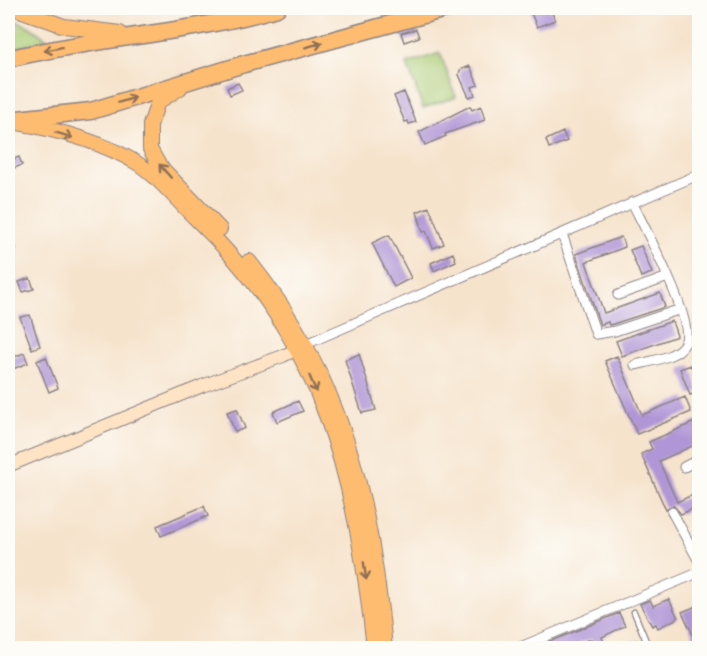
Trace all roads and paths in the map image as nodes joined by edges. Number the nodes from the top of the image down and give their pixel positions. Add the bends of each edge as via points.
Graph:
1 (14, 8) edge
2 (277, 8) edge
3 (449, 8) edge
4 (173, 31) junction
5 (8, 59) edge
6 (203, 78) junction
7 (8, 121) edge
8 (699, 174) edge
9 (632, 202) junction
10 (8, 226) edge
11 (561, 234) junction
12 (12, 248) dead end
13 (668, 277) junction
14 (618, 295) dead end
15 (681, 309) junction
16 (301, 346) junction
17 (635, 365) dead end
18 (699, 459) edge
19 (8, 466) edge
20 (684, 467) dead end
21 (672, 512) dead end
22 (695, 545) edge
23 (699, 563) edge
24 (699, 572) edge
25 (632, 607) junction
26 (374, 648) edge
27 (385, 648) edge
28 (518, 648) edge
29 (649, 648) edge

1 - 4 main road via 90,31
2 - 4 highway
6 -> 3 highway
4 -> 5 highway via 81,43
7 -> 6 highway via 91,111
16 -> 6 main road via 249,262 159,165 150,149 150,125 158,102
7 -> 16 main road via 80,140 139,164 217,239
8 - 9 street
9 - 11 street
9 - 13 street
10 - 12 lane
11 - 15 street via 596,334
11 - 16 street
13 - 14 street
13 - 15 street
15 - 17 street via 688,330 684,346 677,352
16 - 19 street
16 -> 26 main road via 353,500
16 - 27 main road via 334,402 355,464 377,569
18 - 20 street
21 - 22 street
22 - 23 street
24 - 25 street
25 - 28 street
25 - 29 lane

